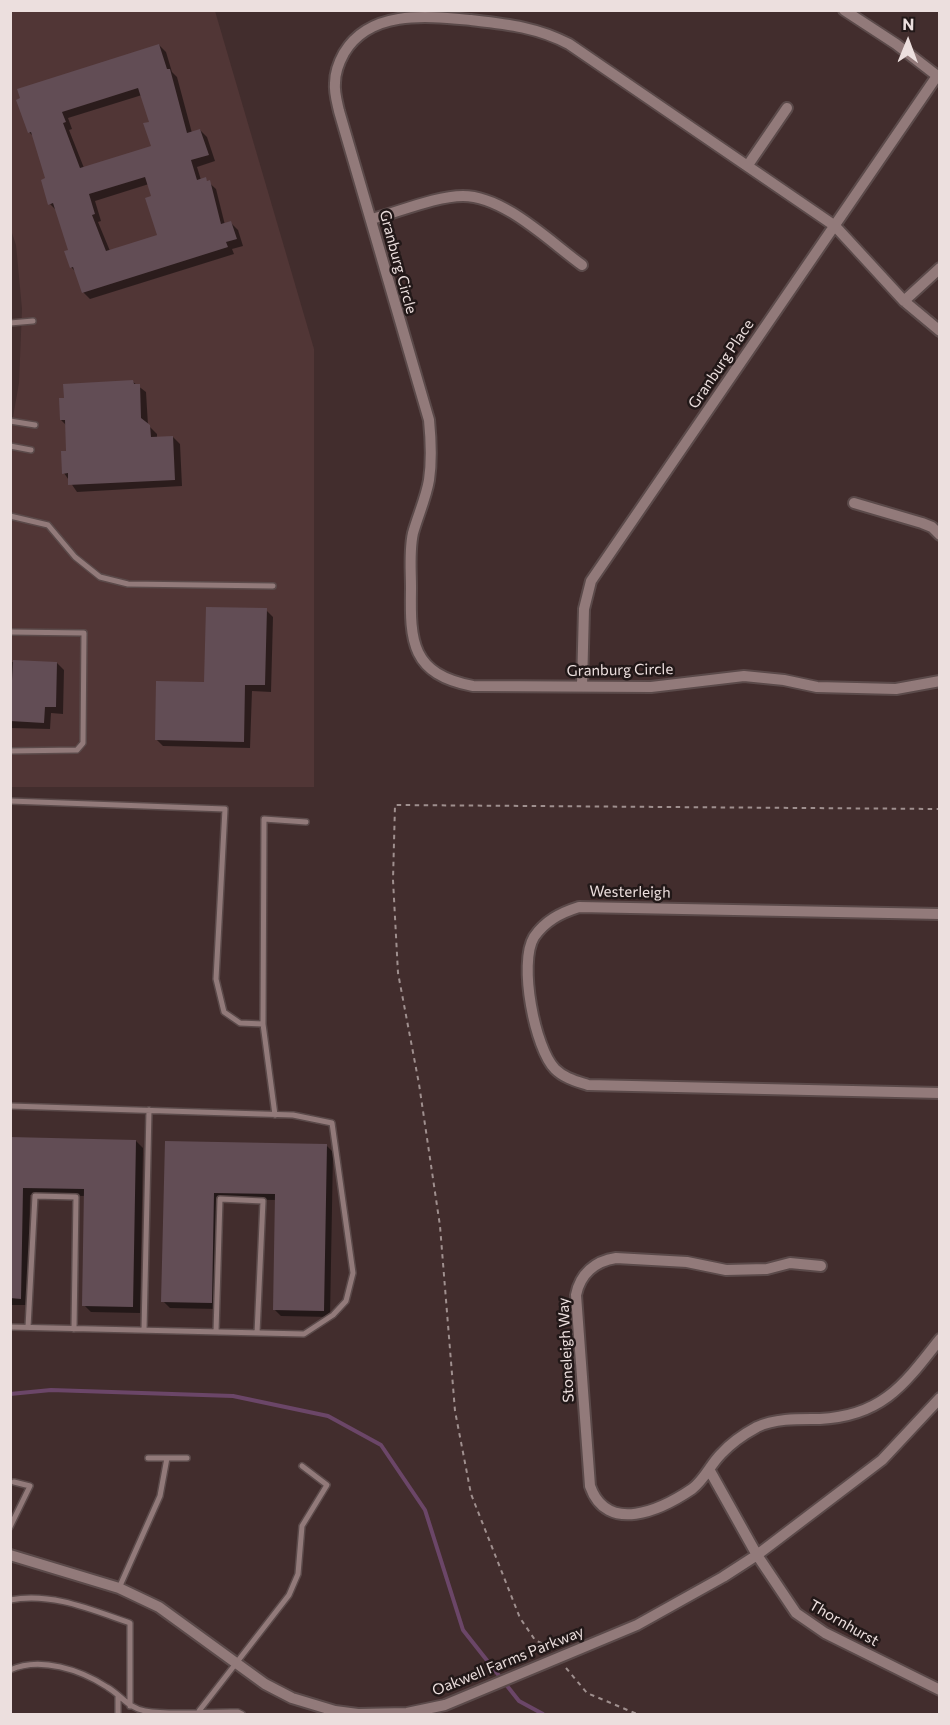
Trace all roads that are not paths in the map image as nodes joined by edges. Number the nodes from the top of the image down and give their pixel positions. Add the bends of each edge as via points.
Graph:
1 (844, 10) edge
2 (938, 77) edge
3 (787, 108) dead end
4 (748, 165) junction
5 (372, 219) junction
6 (835, 226) junction
7 (582, 265) dead end
8 (939, 268) edge
9 (904, 301) junction
10 (33, 321) dead end
11 (10, 323) edge
12 (939, 331) edge
13 (10, 421) edge
14 (35, 425) dead end
15 (10, 446) edge
16 (31, 450) dead end
17 (854, 503) dead end
18 (10, 516) edge
19 (939, 535) edge
20 (273, 586) dead end
21 (10, 632) edge
22 (939, 681) edge
23 (582, 686) junction
24 (10, 751) edge
25 (10, 801) edge
26 (306, 822) dead end
27 (939, 914) edge
28 (263, 1024) junction
29 (939, 1093) edge
30 (10, 1106) edge
31 (149, 1110) junction
32 (275, 1115) junction
33 (820, 1266) dead end
34 (10, 1327) edge
35 (28, 1328) junction
36 (74, 1329) junction
37 (144, 1330) junction
38 (216, 1332) junction
39 (257, 1333) junction
40 (939, 1339) edge
41 (939, 1398) edge
42 (148, 1458) dead end
43 (167, 1458) junction
44 (187, 1458) dead end
45 (302, 1466) dead end
46 (710, 1471) junction
47 (14, 1482) dead end
48 (10, 1527) edge
49 (10, 1555) edge
50 (757, 1555) junction
51 (119, 1588) junction
52 (10, 1600) edge
53 (236, 1663) junction
54 (10, 1670) edge
55 (939, 1689) edge
56 (118, 1697) junction
57 (130, 1706) junction
58 (199, 1711) junction
59 (184, 1713) edge
60 (118, 1714) edge
61 (242, 1714) edge
62 (407, 1714) edge

1 - 2 street
2 - 6 street, Granburg Place
3 - 4 street
4 - 5 street, Granburg Circle via 548,33 526,26 453,19 392,19 372,26 350,44 339,62 334,83
4 - 6 street, Granburg Circle
5 - 7 street via 447,198 483,198 502,207
5 - 23 street, Granburg Circle via 400,330 429,420 431,460 411,554 410,633 417,652 435,673 453,682 473,686
6 - 9 street, Granburg Circle
6 - 23 street, Granburg Place via 591,581 584,609
8 - 9 street
9 - 12 street, Granburg Circle
10 - 11 lane
13 - 14 lane
15 - 16 lane
17 - 19 street via 922,523
18 - 20 lane via 48,525 75,557 100,577 128,584
21 - 24 lane via 84,633 83,743 77,750
22 - 23 street, Granburg Circle via 896,689 817,687 744,676 671,687
25 - 28 lane via 225,809 216,979 224,1012 240,1023
26 - 28 lane via 264,819
27 - 29 street, Westerleigh via 579,907 546,923 533,939 529,981 545,1055 567,1078 588,1085
28 - 32 lane
30 - 31 lane
31 - 32 lane
31 - 37 lane
32 - 39 lane via 332,1123 353,1273 346,1301 304,1334
33 - 46 street, Stoneleigh Way via 790,1263 767,1269 726,1270 687,1262 616,1258 589,1269 582,1277 576,1295 590,1486 598,1503 614,1514 640,1514 693,1488
34 - 35 lane
35 - 36 lane
35 - 36 lane via 35,1196 76,1197
36 - 37 lane
37 - 38 lane
38 - 39 lane
38 - 39 lane via 220,1199 263,1201
40 - 46 street via 885,1400 874,1407 843,1418 779,1420 759,1426 719,1455
41 - 50 street, Oakwell Farms Parkway via 882,1460
42 - 43 lane
43 - 44 lane
43 - 51 lane via 160,1496
45 - 53 lane via 327,1485 302,1526 298,1574 289,1595
46 - 50 street, Thornhurst
47 - 48 lane via 30,1486
49 - 51 street, Oakwell Farms Parkway
50 - 55 street, Thornhurst via 796,1613 807,1622
50 - 62 street, Oakwell Farms Parkway via 637,1625 445,1705
51 - 53 street, Oakwell Farms Parkway via 182,1622
52 - 57 lane via 63,1601 130,1623
53 - 58 lane
53 - 62 street, Oakwell Farms Parkway via 264,1684 313,1706 358,1714
54 - 56 lane via 27,1665 66,1668 96,1680
56 - 57 lane
56 - 60 lane
57 - 59 lane via 145,1711
58 - 59 lane
58 - 61 lane

